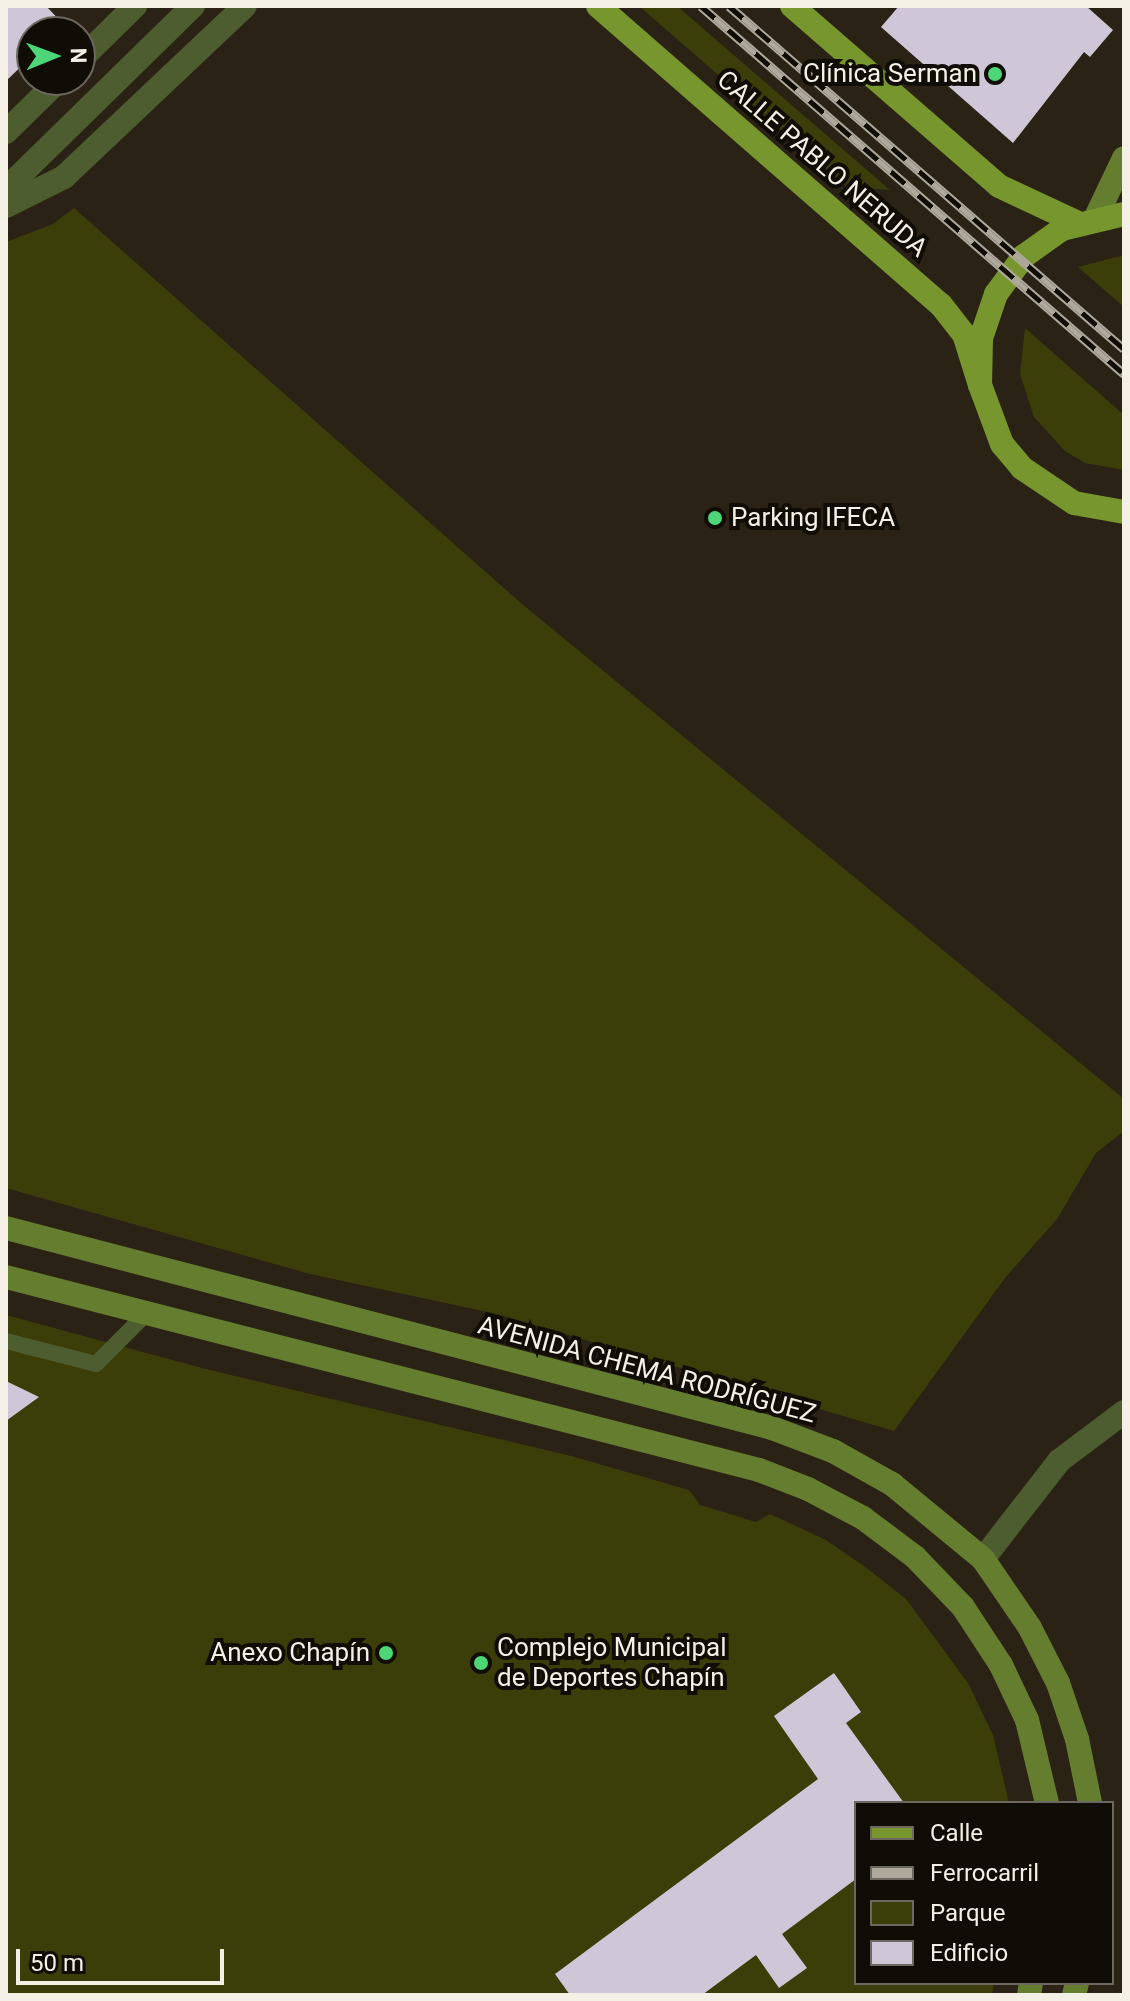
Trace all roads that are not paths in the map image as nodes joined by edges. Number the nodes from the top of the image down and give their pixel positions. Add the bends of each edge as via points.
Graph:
1 (135, 6) edge
2 (193, 6) edge
3 (245, 6) edge
4 (598, 6) edge
5 (792, 6) edge
6 (96, 44) edge
7 (43, 96) edge
8 (6, 132) edge
9 (1124, 158) edge
10 (6, 189) edge
11 (6, 206) edge
12 (1124, 214) edge
13 (1087, 220) junction
14 (980, 385) junction
15 (1124, 512) edge
16 (6, 1228) edge
17 (6, 1277) edge
18 (145, 1315) junction
19 (6, 1341) edge
20 (1124, 1412) edge
21 (983, 1559) junction
22 (1047, 1801) edge
23 (1090, 1801) edge

1 - 6 street
2 - 10 street
3 - 11 street via 64,177
4 - 14 main road, CALLE PABLO NERUDA via 941,305 964,334
5 - 13 main road via 999,186
7 - 8 street
9 - 13 main road
12 - 13 main road
13 - 14 main road via 1024,256 996,294 981,338
14 - 15 main road, CALLE PABLO NERUDA via 1002,444 1022,468 1074,503
16 - 21 main road, AVENIDA CHEMA RODRÍGUEZ via 772,1428 833,1451 892,1484
17 - 18 main road
18 - 19 lane via 96,1364
18 - 22 main road via 759,1470 863,1518 915,1557 963,1607 1001,1665 1027,1720
20 - 21 street via 1059,1461
21 - 23 main road, AVENIDA CHEMA RODRÍGUEZ via 1030,1628 1058,1683

